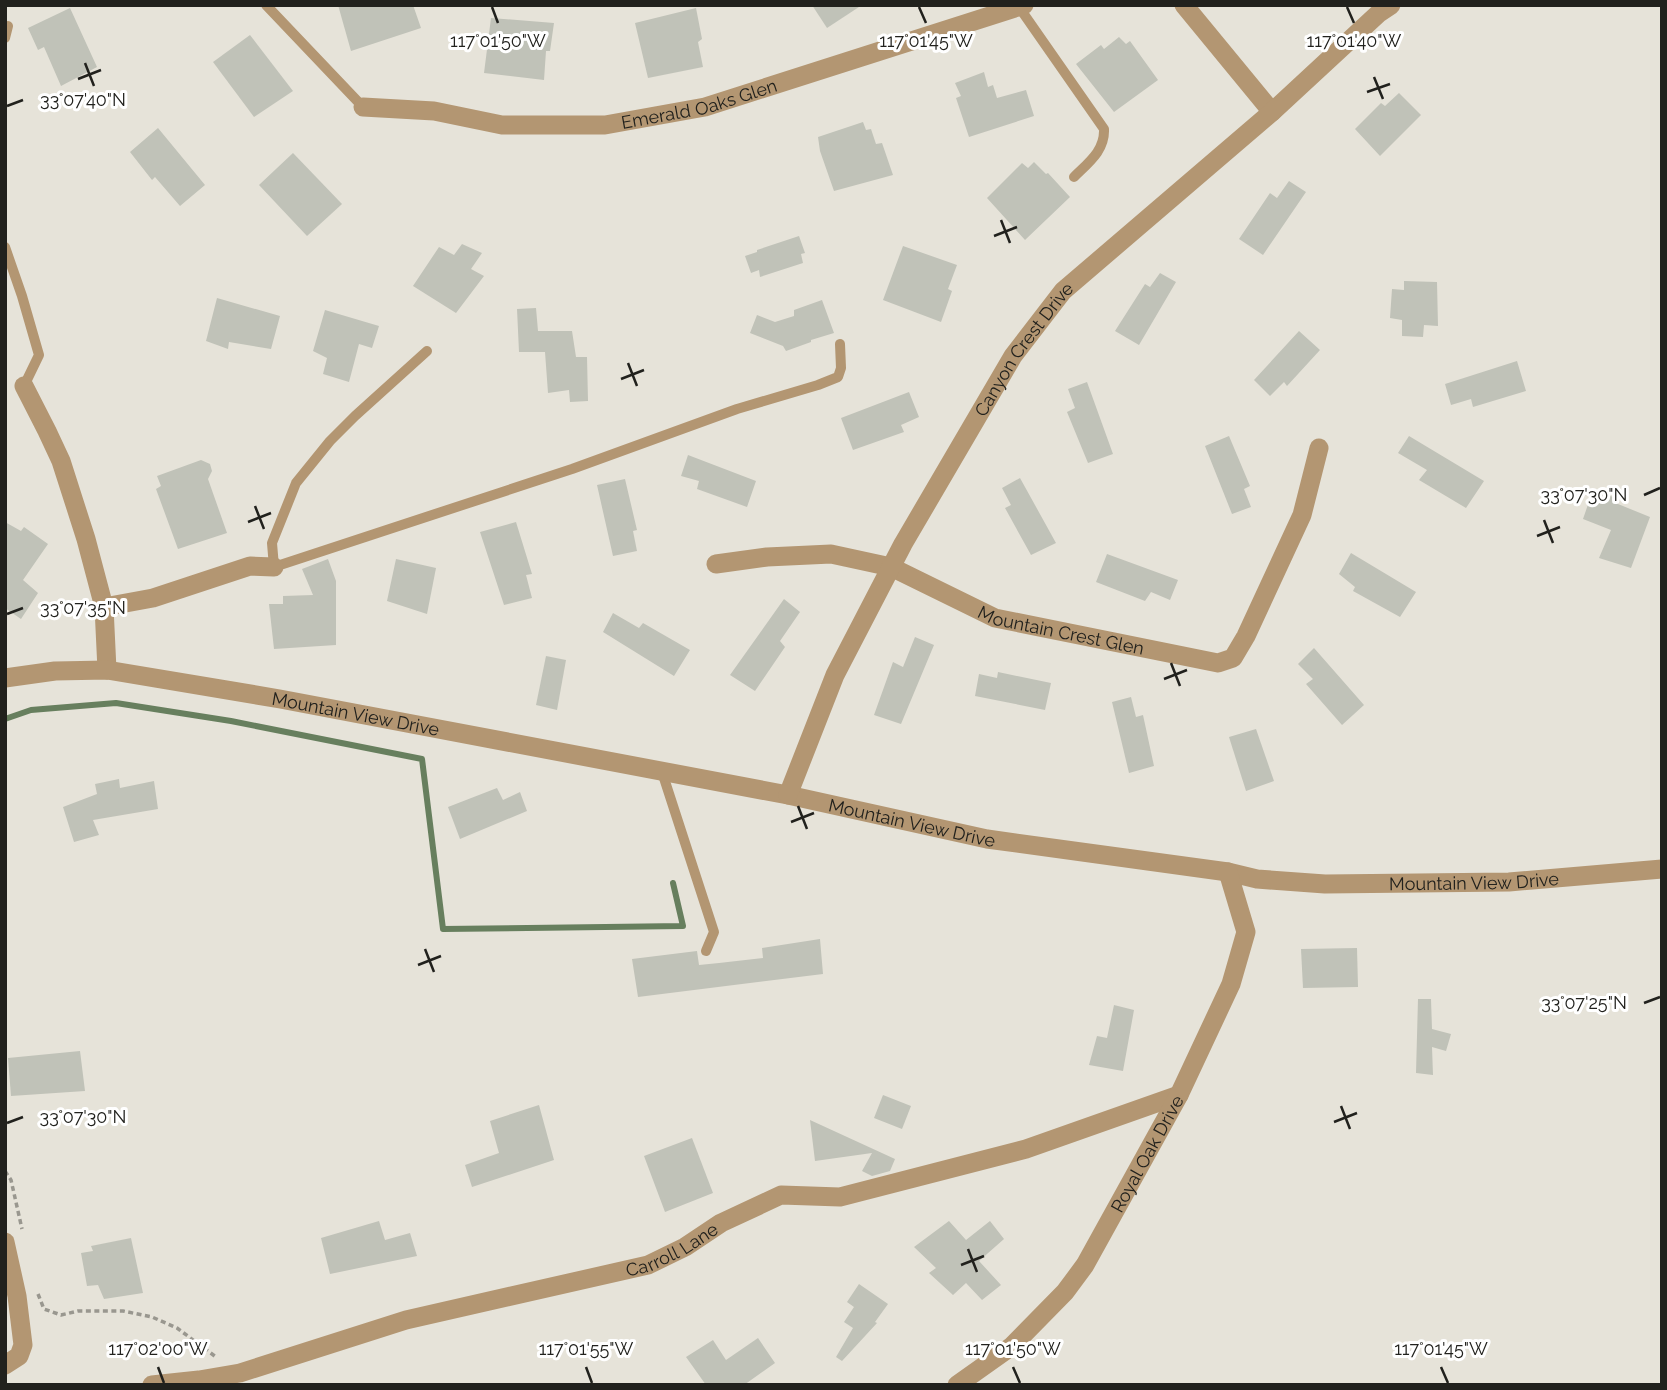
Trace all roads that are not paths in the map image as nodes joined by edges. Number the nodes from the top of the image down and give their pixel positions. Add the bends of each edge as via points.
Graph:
1 (266, 5) edge
2 (1184, 5) edge
3 (1391, 5) edge
4 (1022, 6) edge
5 (8, 26) dead end
6 (5, 38) edge
7 (363, 107) joint
8 (1272, 112) junction
9 (1074, 177) dead end
10 (5, 247) edge
11 (840, 344) dead end
12 (427, 351) dead end
13 (23, 386) joint
14 (1319, 448) dead end
15 (716, 564) dead end
16 (274, 567) junction
17 (891, 567) junction
18 (104, 607) junction
19 (107, 670) junction
20 (5, 678) edge
21 (662, 771) junction
22 (788, 795) junction
23 (1662, 869) edge
24 (1228, 872) junction
25 (706, 951) dead end
26 (1180, 1095) junction
27 (14, 1237) edge
28 (5, 1365) edge
29 (152, 1385) edge
30 (957, 1385) edge

1 - 7 lane
2 - 8 street
3 - 8 street, Canyon Crest Drive
4 - 7 street, Emerald Oaks Glen via 705,107 605,125 502,125 433,111
4 - 9 lane via 1104,129 1098,154
5 - 6 lane
8 - 17 street, Canyon Crest Drive via 1063,291 1013,356
10 - 13 lane via 39,355
11 - 16 lane via 838,377 818,385
12 - 16 lane via 330,441 296,483 272,542
13 - 18 street via 61,461
14 - 17 street, Mountain Crest Glen via 1303,515 1233,658 1218,663 995,618
15 - 17 street, Mountain Crest Glen via 831,554
16 - 18 street via 250,566 153,598
17 - 22 street, Canyon Crest Drive via 835,675
18 - 19 street
19 - 20 street, Mountain View Drive
19 - 21 street, Mountain View Drive
21 - 22 street, Mountain View Drive
21 - 25 lane via 714,932
22 - 24 street, Mountain View Drive via 987,839
23 - 24 street, Mountain View Drive via 1509,882 1325,884
24 - 26 street, Royal Oak Drive via 1246,932 1231,984
26 - 29 street, Carroll Lane via 1026,1149 853,1194 781,1195 648,1265 406,1320 240,1373
26 - 30 street, Royal Oak Drive via 1085,1265 1065,1292 1012,1346
27 - 28 street via 23,1345 19,1356

